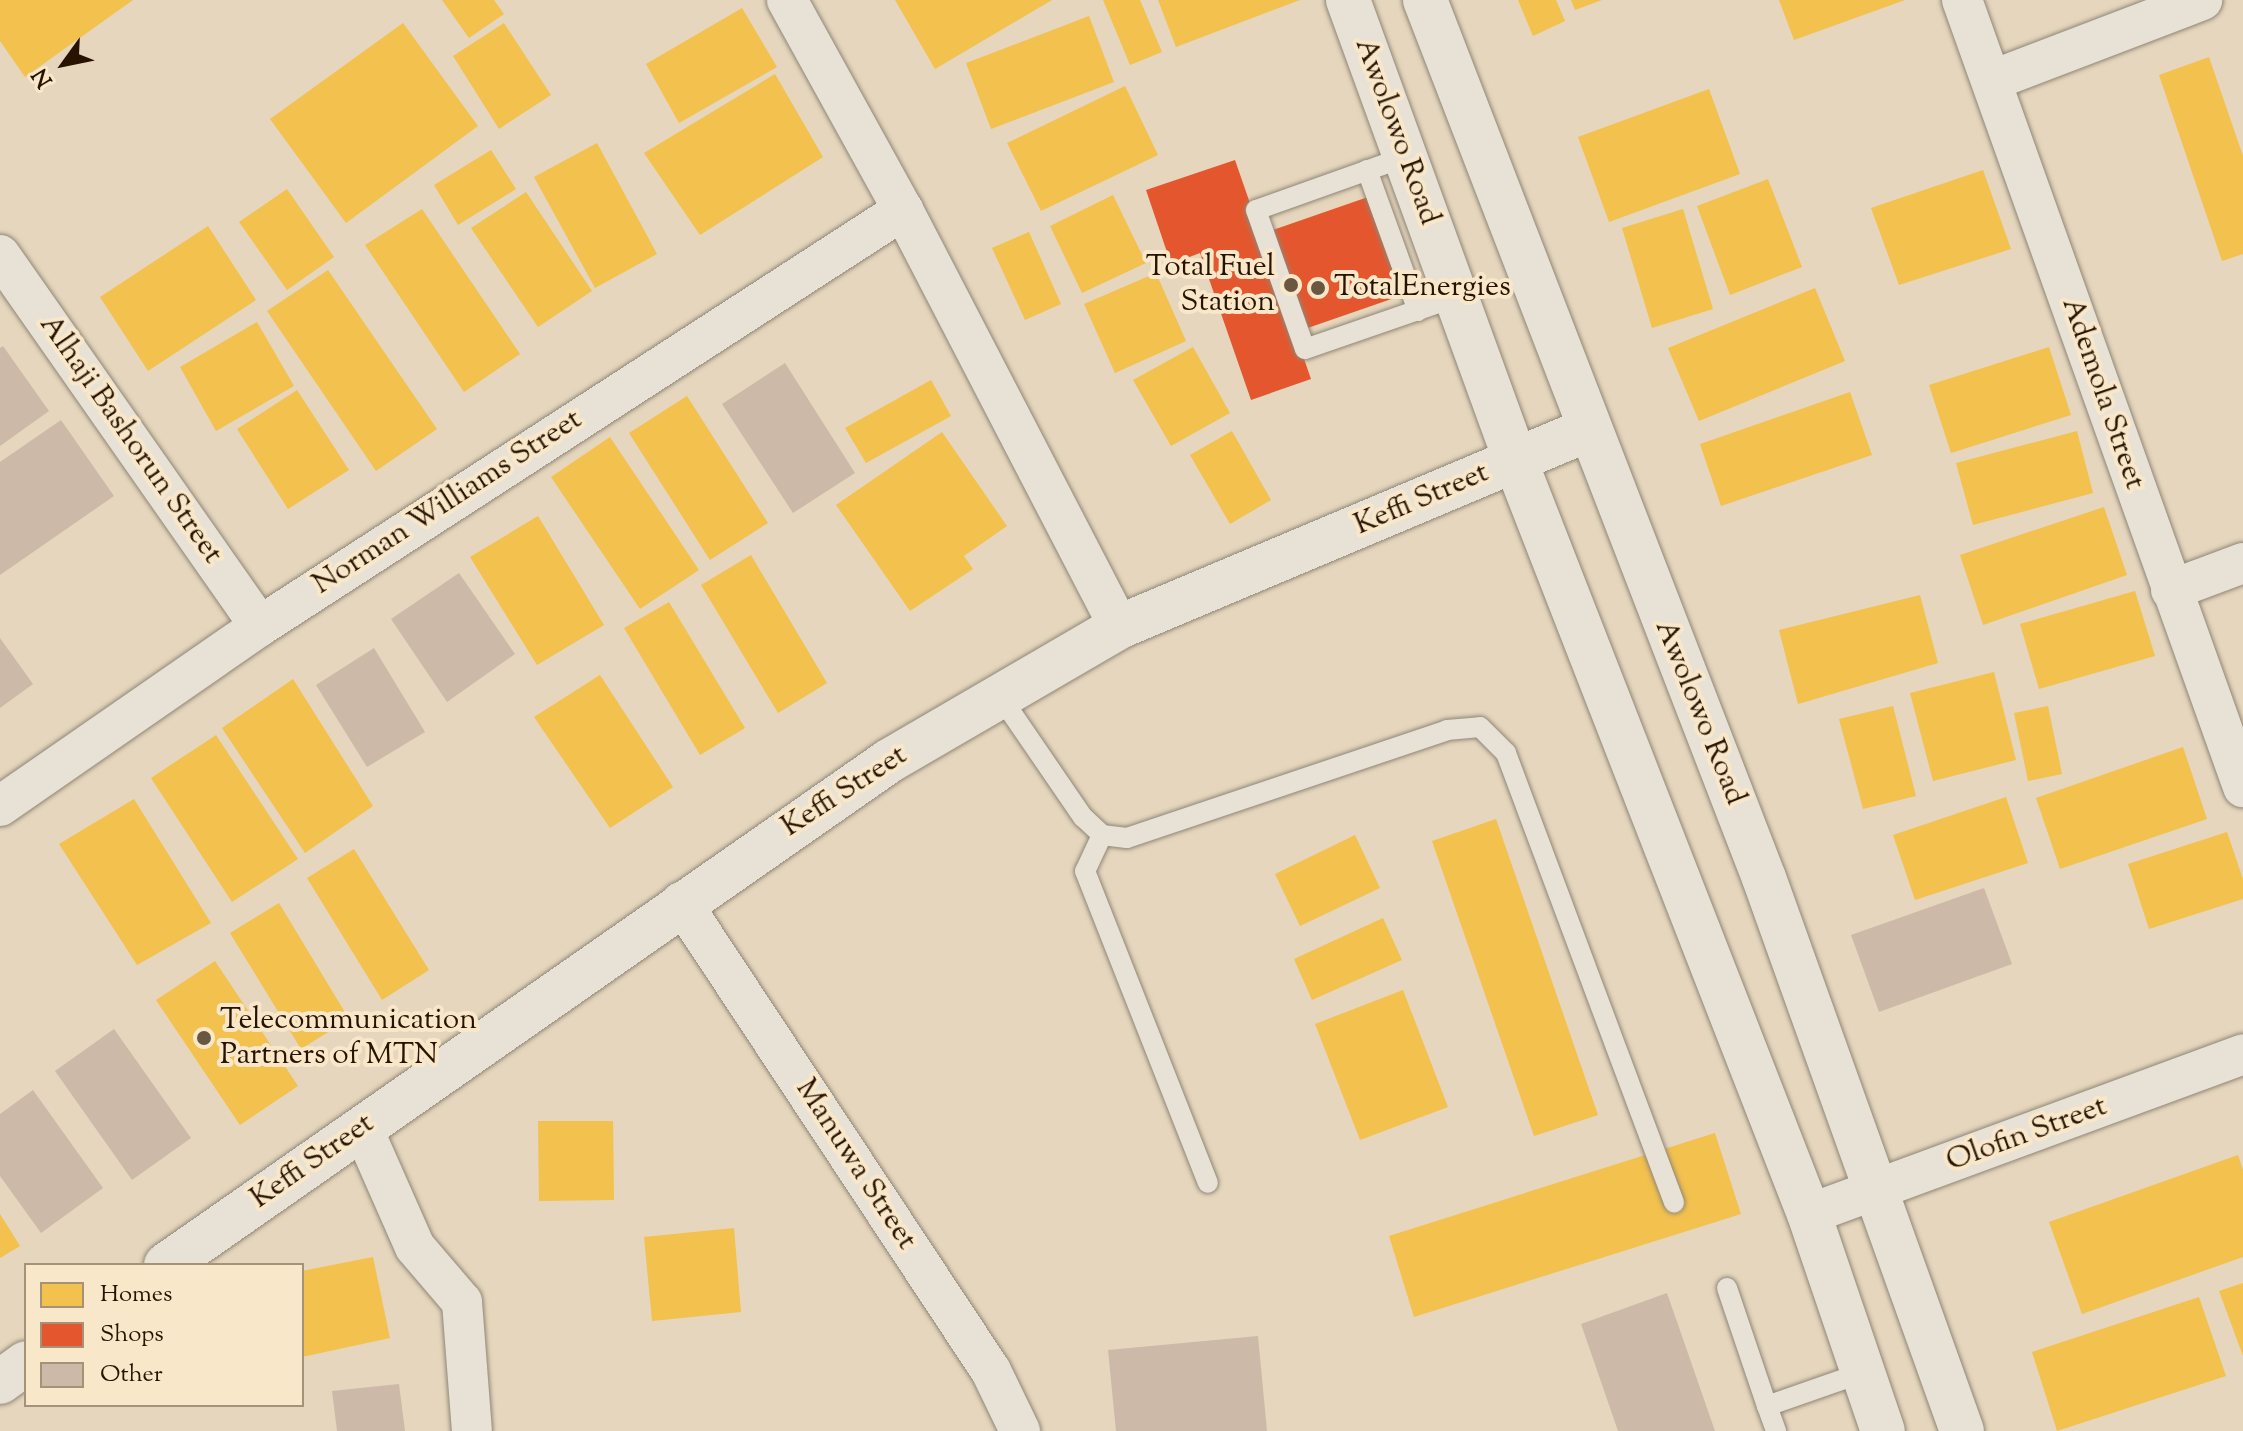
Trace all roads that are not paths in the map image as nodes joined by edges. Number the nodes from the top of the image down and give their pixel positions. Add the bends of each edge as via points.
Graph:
1 (787, 0) edge
2 (1348, 0) edge
3 (1425, 0) edge
4 (1962, 0) edge
5 (2202, 0) edge
6 (1993, 80) junction
7 (1386, 163) junction
8 (903, 210) junction
9 (0, 255) edge
10 (1437, 304) junction
11 (1587, 430) junction
12 (1515, 460) junction
13 (2243, 563) edge
14 (2171, 590) junction
15 (260, 626) junction
16 (1119, 627) junction
17 (1000, 696) junction
18 (2243, 787) edge
19 (0, 806) edge
20 (1102, 835) junction
21 (681, 902) junction
22 (2243, 1054) edge
23 (362, 1127) junction
24 (1208, 1183) dead end
25 (1879, 1190) junction
26 (1674, 1203) dead end
27 (1809, 1214) junction
28 (169, 1263) edge
29 (1727, 1288) dead end
30 (24, 1364) edge
31 (1861, 1373) junction
32 (0, 1382) edge
33 (1767, 1406) junction
34 (472, 1431) edge
35 (1020, 1431) edge
36 (1776, 1431) edge
37 (1883, 1431) edge
38 (1962, 1431) edge

1 - 8 street
2 - 7 main road, Awolowo Road
3 - 11 main road, Awolowo Road
4 - 6 street, Ademola Street
5 - 6 street
6 - 14 street, Ademola Street
7 - 10 main road, Awolowo Road
7 - 10 lane via 1381,221 1395,261
7 - 10 lane via 1256,210 1305,349
8 - 15 street, Norman Williams Street
8 - 16 street
9 - 15 street, Alhaji Bashorun Street
10 - 12 main road, Awolowo Road
11 - 12 main road, Keffi Street
11 - 25 main road, Awolowo Road via 1764,878
12 - 16 main road, Keffi Street
12 - 27 main road, Awolowo Road
13 - 14 street
14 - 18 street, Ademola Street
15 - 19 street, Norman Williams Street
16 - 17 main road, Keffi Street
17 - 20 lane via 1083,817
17 - 21 main road, Keffi Street via 889,761
20 - 24 lane via 1085,871
20 - 26 lane via 1127,838 1447,730 1480,727 1506,753
21 - 23 main road, Keffi Street
21 - 35 street, Manuwa Street via 991,1371
22 - 25 street, Olofin Street
23 - 28 main road, Keffi Street
23 - 34 street via 415,1247 462,1302
25 - 27 street, Olofin Street
25 - 38 main road, Awolowo Road
27 - 31 main road, Awolowo Road
29 - 33 lane
30 - 32 main road
31 - 33 lane
31 - 37 main road, Awolowo Road
33 - 36 lane

